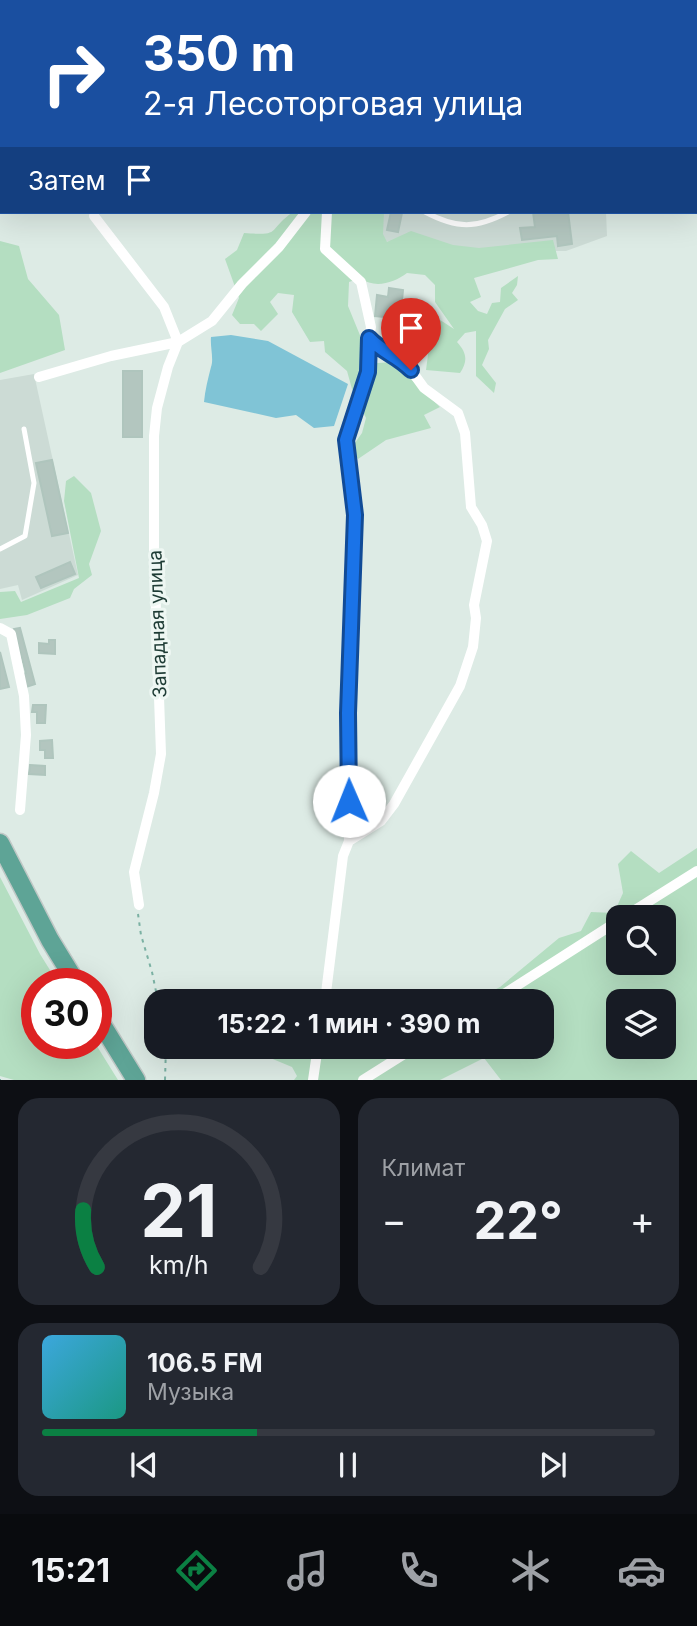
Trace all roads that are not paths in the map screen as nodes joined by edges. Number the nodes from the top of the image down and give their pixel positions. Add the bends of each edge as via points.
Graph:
1 (304, 214) edge
2 (327, 214) edge
3 (429, 214) edge
4 (504, 214) edge
5 (94, 216) dead end
6 (369, 338) junction
7 (178, 342) junction
8 (39, 377) dead end
9 (24, 429) dead end
10 (0, 549) edge
11 (0, 628) edge
12 (20, 810) dead end
13 (349, 841) junction
14 (0, 843) edge
15 (697, 871) edge
16 (139, 905) road end
17 (643, 905) edge
18 (606, 929) edge
19 (67, 968) edge
20 (326, 989) edge
21 (512, 989) edge
22 (112, 1042) edge
23 (316, 1059) edge
24 (396, 1059) edge
25 (136, 1080) edge
26 (313, 1080) edge
27 (363, 1080) edge

1 - 7 street via 212,321
2 - 6 street via 326,249 360,282 371,327
3 - 4 lane via 467,226
5 - 7 street via 164,307
6 - 13 street via 368,372 346,440 355,515
6 - 13 street via 380,350 396,355 424,388 458,413 466,433 471,507 487,541 474,605 473,647 460,686 394,804 381,821
7 - 8 street
7 - 16 street, Западная улица via 153,436 161,754 134,872
9 - 10 lane via 34,483 25,536
11 - 12 street via 11,634 24,696
13 - 20 street via 343,856
14 - 19 main road
15 - 17 street
18 - 21 street
22 - 25 main road
23 - 26 street
24 - 27 street

